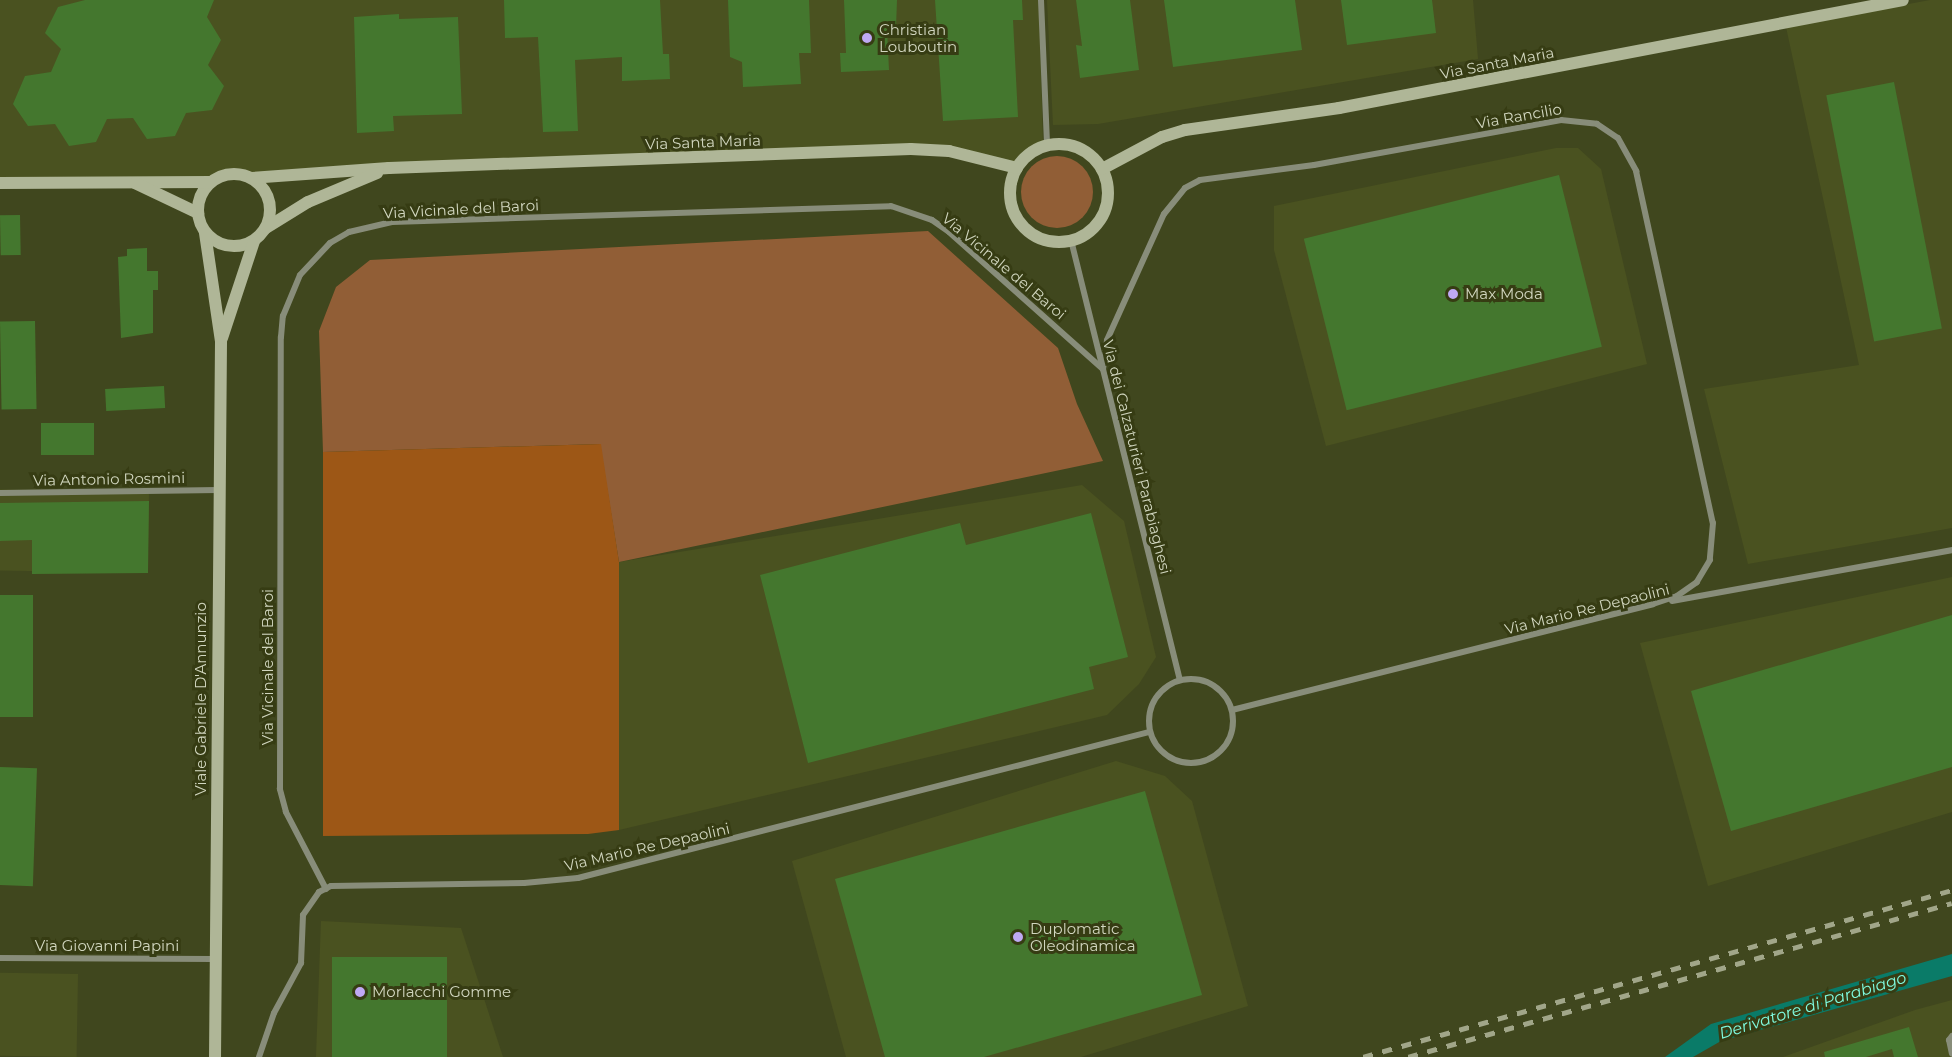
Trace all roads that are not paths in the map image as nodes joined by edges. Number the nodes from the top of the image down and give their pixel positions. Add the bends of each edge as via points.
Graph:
1 (1041, 0) edge
2 (1903, 0) edge
3 (1047, 145) junction
4 (389, 168) junction
5 (1017, 168) junction
6 (1102, 169) junction
7 (0, 178) edge
8 (252, 178) junction
9 (129, 180) junction
10 (14, 181) junction
11 (211, 182) junction
12 (0, 183) edge
13 (198, 213) junction
14 (266, 228) junction
15 (205, 233) junction
16 (1071, 240) junction
17 (254, 241) junction
18 (221, 342) junction
19 (1103, 369) junction
20 (218, 490) junction
21 (0, 493) edge
22 (1952, 550) edge
23 (1652, 604) junction
24 (1180, 679) junction
25 (1232, 710) junction
26 (1149, 732) junction
27 (326, 889) junction
28 (0, 958) edge
29 (214, 959) junction
30 (1950, 1038) edge
31 (1952, 1054) edge
32 (215, 1057) edge
33 (259, 1057) edge

1 - 3 street
2 - 6 street, Via Santa Maria via 1339,108 1185,130 1162,137
3 - 5 street via 1024,158
3 - 6 street via 1072,145 1094,158
4 - 5 street, Via Santa Maria via 911,149 950,151
4 - 8 street, Via Santa Maria
4 - 14 street, Via Santa Maria via 308,202
5 - 16 street via 1010,192 1016,217 1024,227 1046,240
6 - 16 street via 1108,193 1101,218 1093,228
7 - 10 street, Via Santa Maria
8 - 11 street, Via Santa Maria via 231,175
8 - 14 street via 269,200
9 - 10 street, Via Santa Maria
9 - 11 street, Via Santa Maria
9 - 13 street, Via Santa Maria
10 - 12 street, Via Santa Maria
11 - 13 street via 198,201
13 - 15 street
14 - 17 street, Via Santa Maria
15 - 17 street via 228,246
15 - 18 street, Viale Gabriele D'Annunzio
16 - 19 street, Via dei Calzaturieri Parabiaghesi
17 - 18 street, Viale Gabriele D'Annunzio
18 - 20 street, Viale Gabriele D'Annunzio
19 - 23 street, Via Rancilio via 1107,340 1164,214 1185,188 1200,180 1314,165 1561,120 1597,124 1618,138 1636,171 1714,529 1710,560 1697,582 1677,597
19 - 24 street, Via dei Calzaturieri Parabiaghesi
19 - 27 street, Via Vicinale del Baroi via 949,232 932,220 891,206 392,222 349,232 330,243 313,257 295,285 283,316 281,337 280,789 286,812
20 - 21 street, Via Antonio Rosmini
20 - 29 street, Viale Gabriele D'Annunzio
22 - 23 street, Via Mario Re Depaolini
23 - 25 street, Via Mario Re Depaolini
24 - 25 street via 1197,678 1212,684 1225,695
24 - 26 street via 1154,699 1148,715
25 - 26 street via 1233,727 1227,742 1216,755 1201,762 1169,758 1156,747
26 - 27 street, Via Mario Re Depaolini via 578,878 524,883 345,884
27 - 33 street via 309,902 303,915 301,963 274,1013
28 - 29 street, Via Giovanni Papini
29 - 32 street, Viale Gabriele D'Annunzio
30 - 31 street

